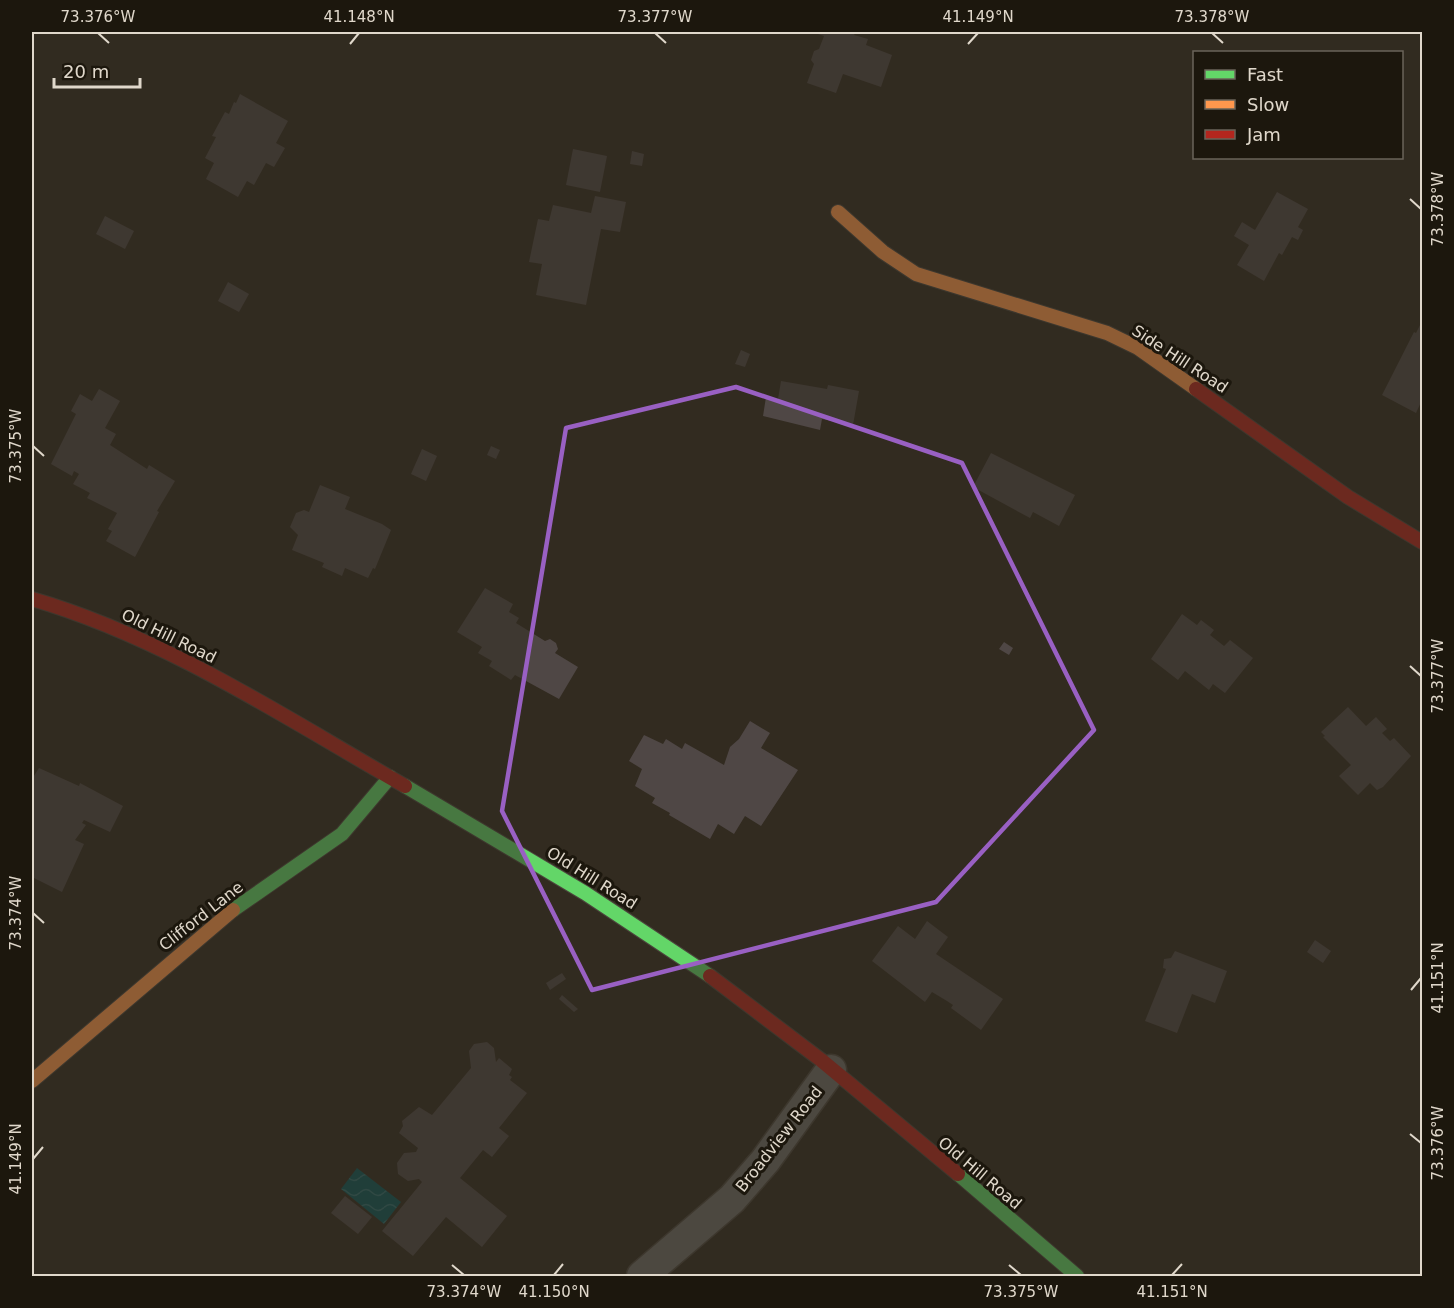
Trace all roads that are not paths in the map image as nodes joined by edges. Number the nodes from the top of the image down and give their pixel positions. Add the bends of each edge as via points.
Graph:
1 (837, 212) dead end
2 (1422, 542) edge
3 (32, 599) edge
4 (390, 777) junction
5 (831, 1070) junction
6 (32, 1081) edge
7 (642, 1276) edge
8 (1077, 1276) edge

1 - 2 street, Side Hill Road via 883,252 916,274 1107,333 1147,353 1348,497
3 - 4 street, Old Hill Road via 88,616 181,658
4 - 5 street, Old Hill Road via 644,931 733,993
4 - 6 street, Clifford Lane via 353,823 325,848 223,917
5 - 7 street, Broadview Road via 765,1161 732,1199
5 - 8 street, Old Hill Road

